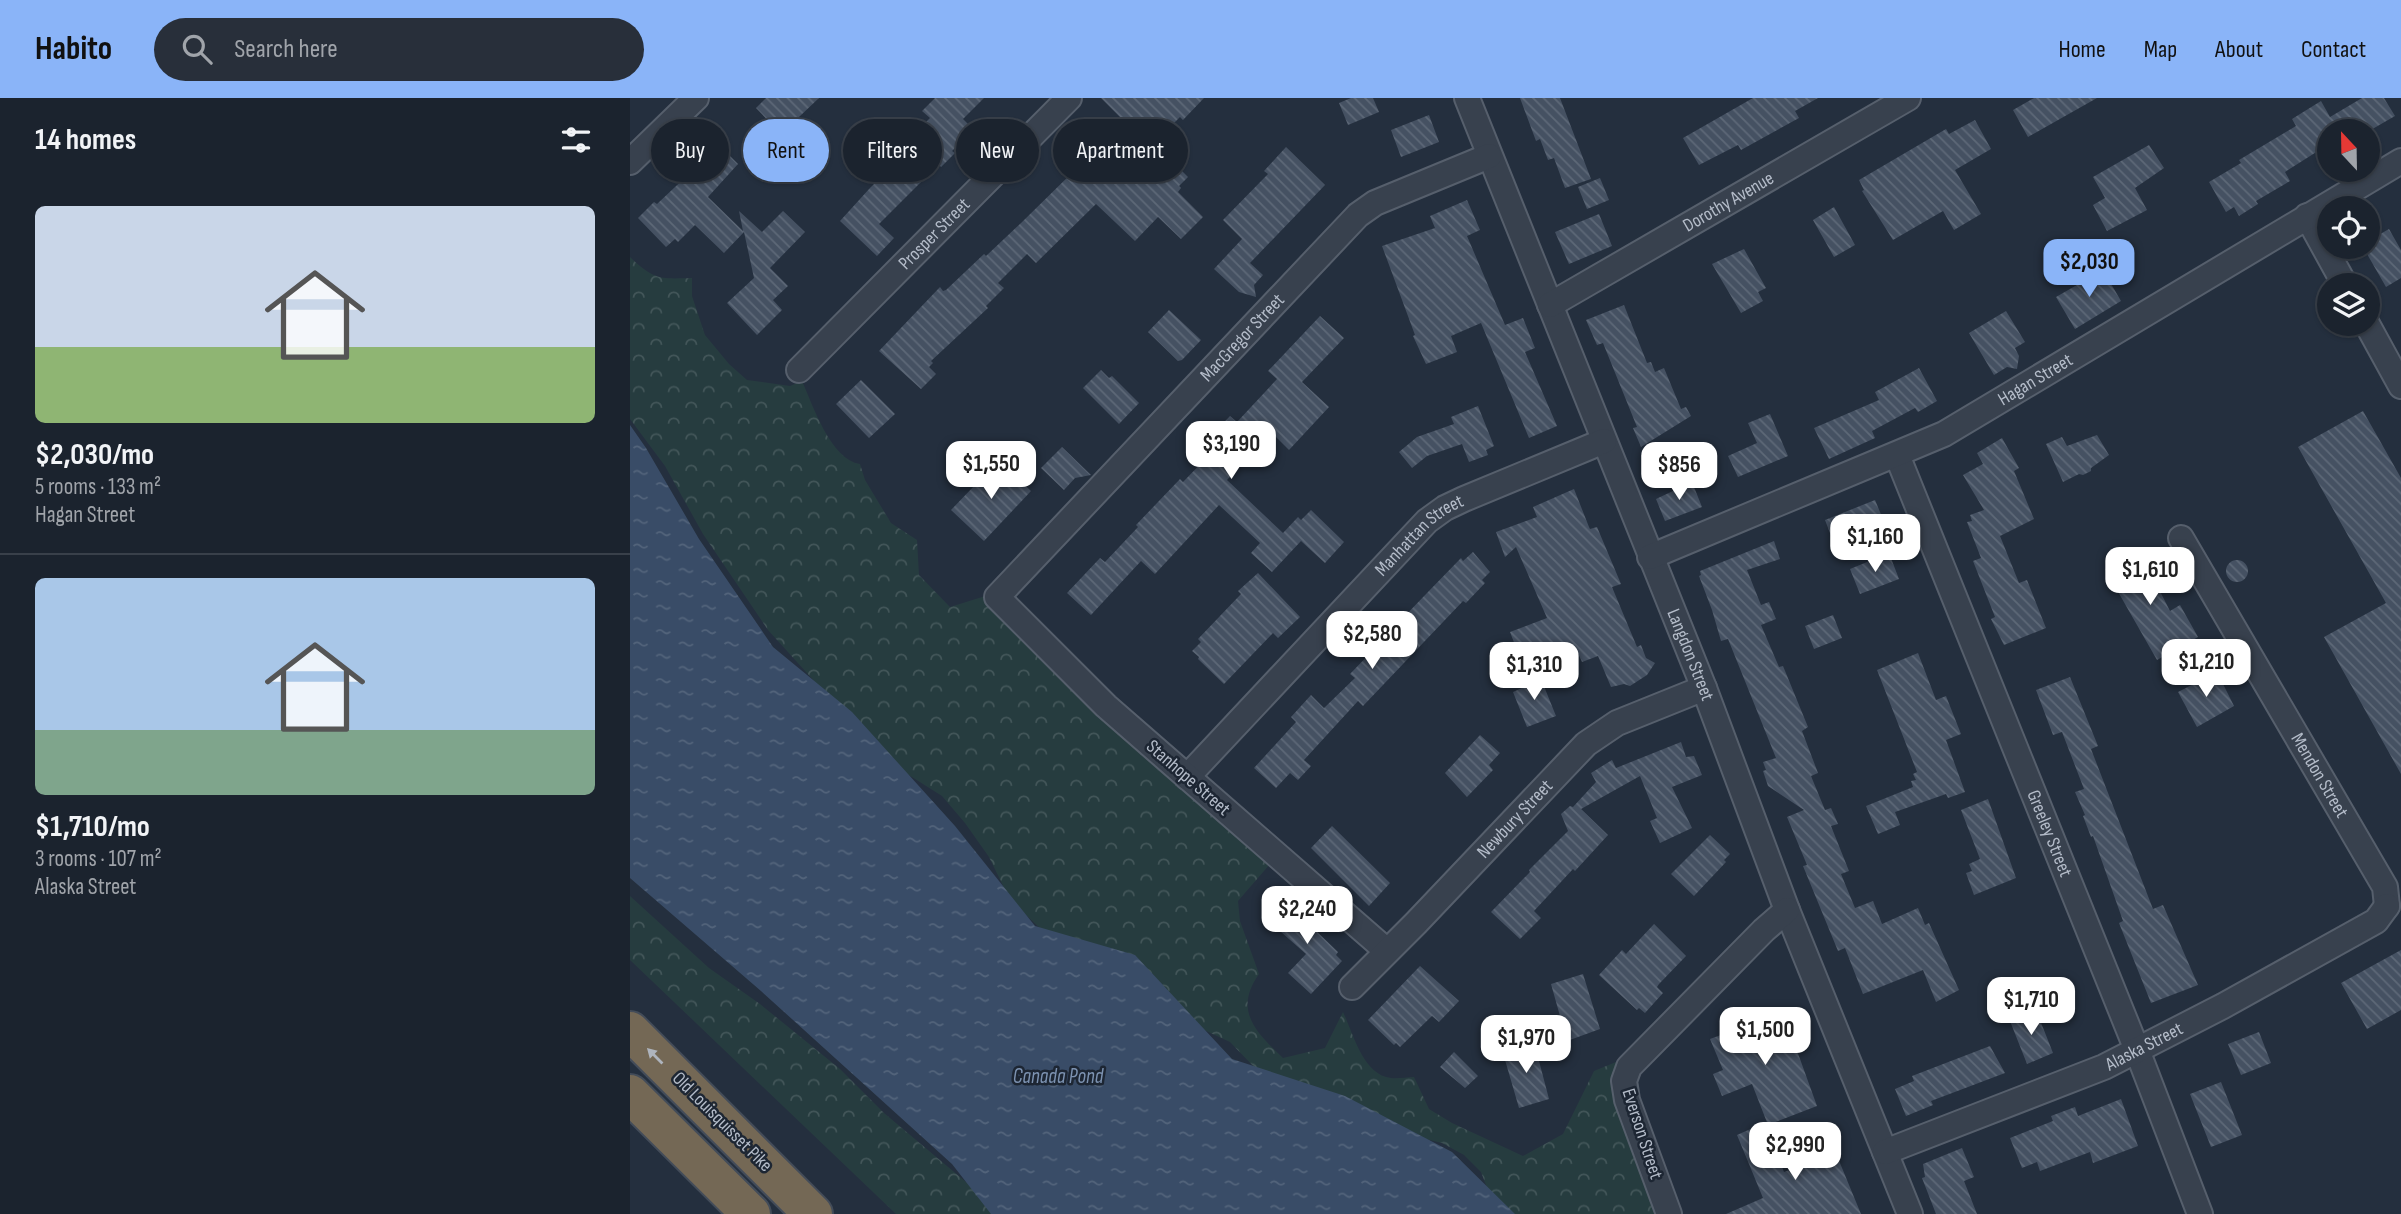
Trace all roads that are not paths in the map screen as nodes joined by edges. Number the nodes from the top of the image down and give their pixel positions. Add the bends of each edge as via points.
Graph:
1 (696, 98) edge
2 (1069, 98) edge
3 (1467, 98) edge
4 (1908, 98) edge
5 (1489, 156) junction
6 (2401, 161) edge
7 (630, 162) edge
8 (2307, 216) junction
9 (2338, 273) edge
10 (1550, 305) junction
11 (2374, 336) edge
12 (799, 370) dead end
13 (2401, 386) edge
14 (1604, 441) junction
15 (1897, 455) junction
16 (2181, 538) dead end
17 (1650, 557) junction
18 (997, 597) joint
19 (1704, 688) junction
20 (1187, 777) junction
21 (2394, 904) edge
22 (1787, 910) junction
23 (1387, 951) junction
24 (1352, 987) dead end
25 (630, 1031) edge
26 (2137, 1050) junction
27 (630, 1094) edge
28 (688, 1151) junction
29 (1885, 1152) junction
30 (730, 1214) edge
31 (751, 1214) edge
32 (815, 1214) edge
33 (1669, 1214) edge
34 (1910, 1214) edge
35 (2200, 1214) edge

1 - 7 street
2 - 12 street, Prosper Street
3 - 5 street, Langdon Street
4 - 10 street, Dorothy Avenue
5 - 10 street, Langdon Street
5 - 18 street, MacGregor Street via 1375,203 1358,215
6 - 8 street, Hagan Street
8 - 9 street
8 - 15 street, Hagan Street via 1971,418
10 - 14 street, Langdon Street
11 - 13 street
14 - 17 street, Langdon Street
14 - 20 street, Manhattan Street via 1464,499 1427,521
15 - 17 street, Hagan Street
15 - 26 street, Greeley Street
16 - 21 street, Mendon Street
17 - 19 street, Langdon Street
18 - 20 street, Stanhope Street via 1106,706
19 - 22 street, Langdon Street
19 - 23 street, Newbury Street via 1617,723 1586,744
20 - 23 street, Stanhope Street
21 - 26 street, Alaska Street via 2376,920
22 - 29 street, Langdon Street
22 - 33 street, Everson Street via 1629,1067 1624,1081 1627,1100
23 - 24 street, Newbury Street
32 -> 25 highway, Old Louisquisset Pike
26 - 29 street, Alaska Street
26 - 35 street, Greeley Street
27 - 28 highway
28 - 30 highway
28 - 31 highway
29 - 34 street, Langdon Street

